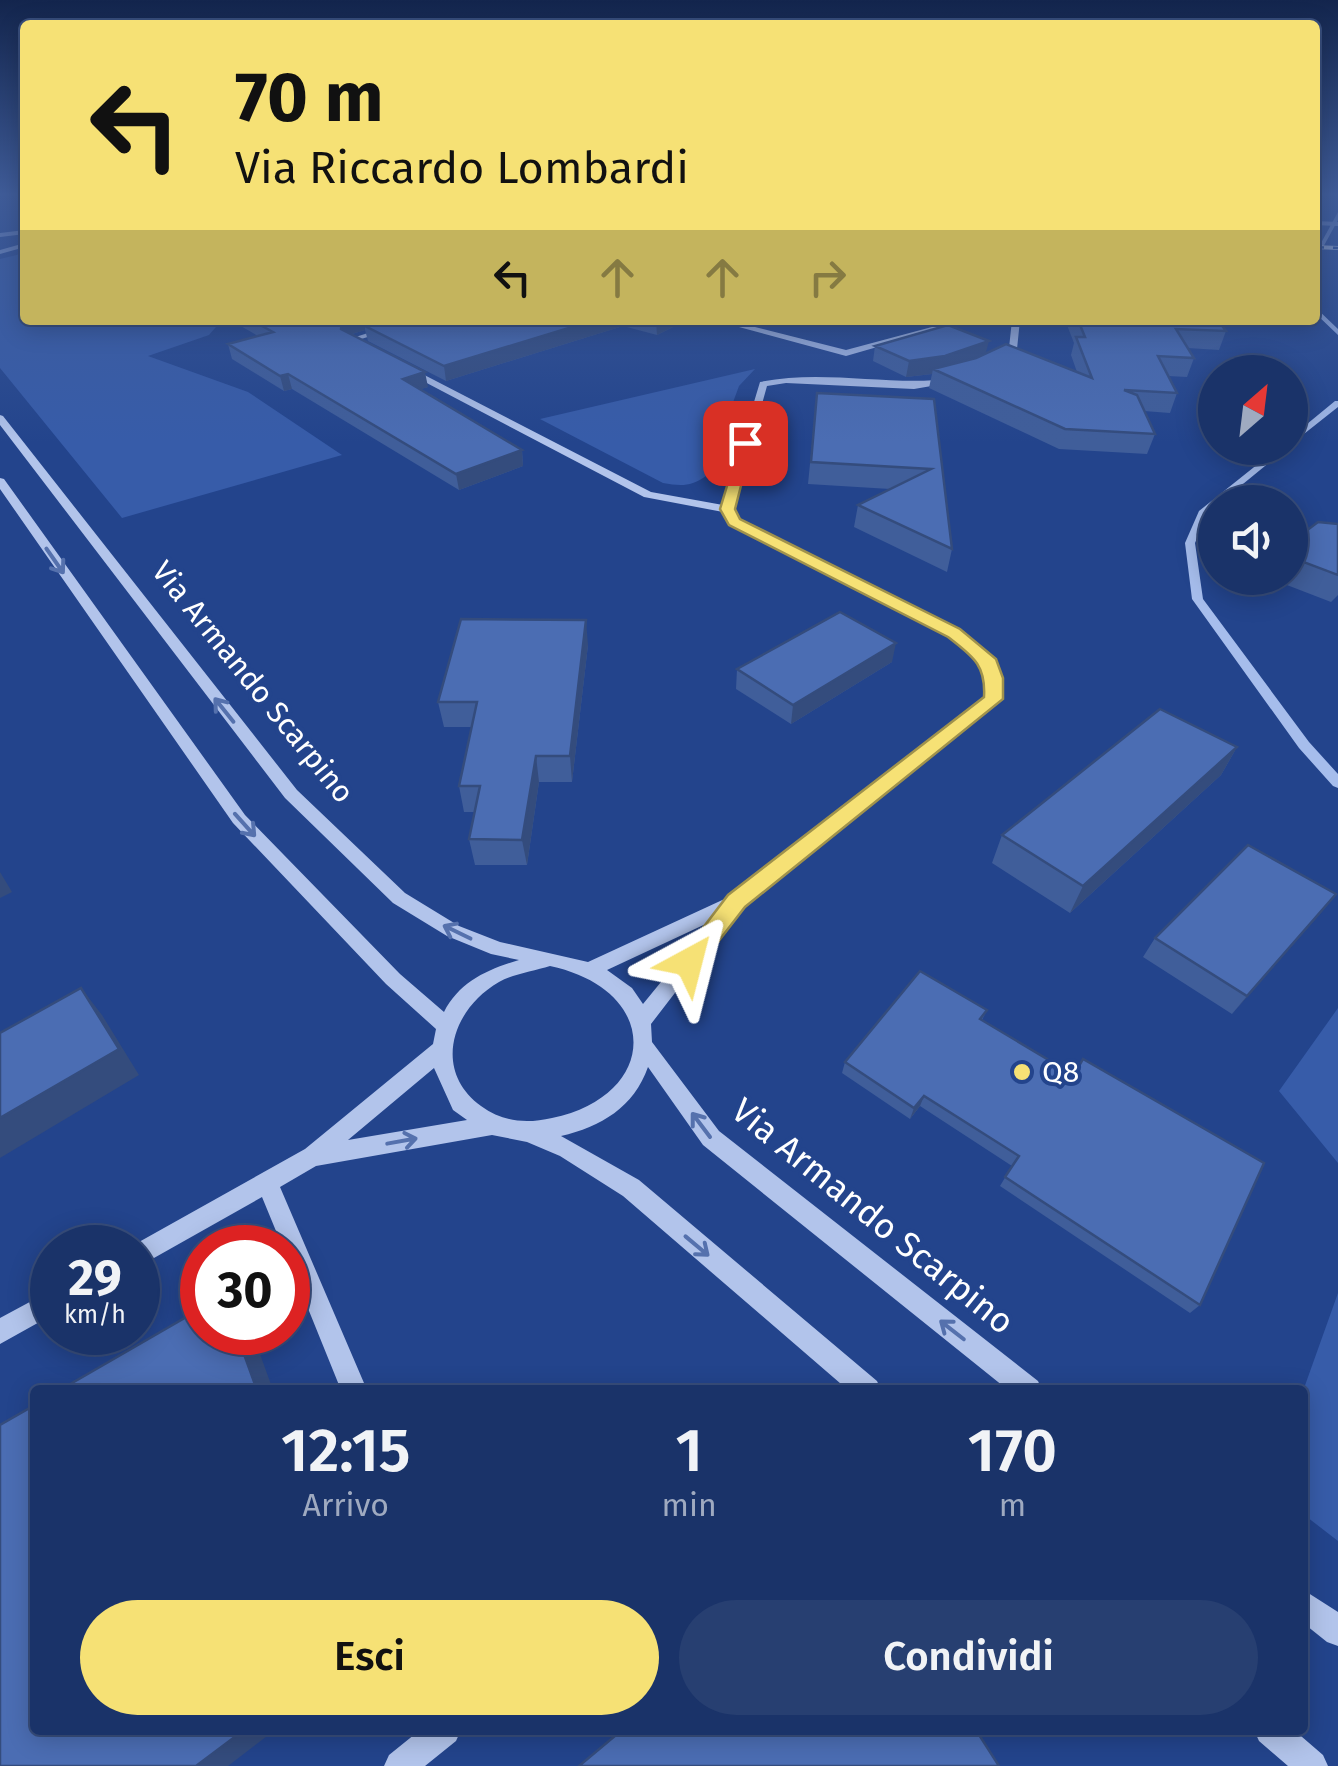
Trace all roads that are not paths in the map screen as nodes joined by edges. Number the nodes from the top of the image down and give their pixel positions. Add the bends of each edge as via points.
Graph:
1 (401, 325) edge
2 (737, 325) edge
3 (949, 325) edge
4 (1015, 325) edge
5 (368, 349) edge
6 (386, 358) edge
7 (976, 370) edge
8 (961, 378) edge
9 (0, 418) edge
10 (0, 481) edge
11 (727, 509) junction
12 (736, 901) junction
13 (550, 959) junction
14 (591, 970) junction
15 (444, 1024) junction
16 (642, 1033) junction
17 (439, 1051) junction
18 (492, 1126) junction
19 (530, 1134) junction
20 (314, 1156) junction
21 (267, 1182) junction
22 (160, 1243) edge
23 (30, 1315) edge
24 (0, 1332) edge
25 (352, 1385) edge
26 (862, 1385) edge
27 (1023, 1385) edge
28 (1308, 1608) edge
29 (1338, 1631) edge
30 (439, 1735) edge
31 (1276, 1735) edge
32 (400, 1766) edge
33 (1312, 1766) edge

1 - 5 street via 350,340
2 - 3 street via 846,353
4 - 7 street via 1012,349
6 - 11 street via 648,495
8 - 11 street via 914,386 763,384
13 -> 9 street, Via Armando Scarpino via 498,950 400,898 291,794
10 -> 15 street via 239,819
11 - 12 street via 734,522 954,633 988,659 994,678 993,699
12 - 14 street
12 - 16 street
13 - 14 street
13 - 15 street via 498,971 475,986
14 - 16 street via 633,1003
15 - 17 street
16 - 19 street via 635,1074 617,1100 564,1129
27 -> 16 street, Via Armando Scarpino via 712,1138
17 - 18 street via 442,1075 460,1106
17 - 20 street
18 - 19 street
20 -> 18 street
19 -> 26 street via 631,1188
20 - 21 street
21 - 22 street
21 - 25 street
23 - 24 street
28 - 29 street
30 - 32 street
31 - 33 street

